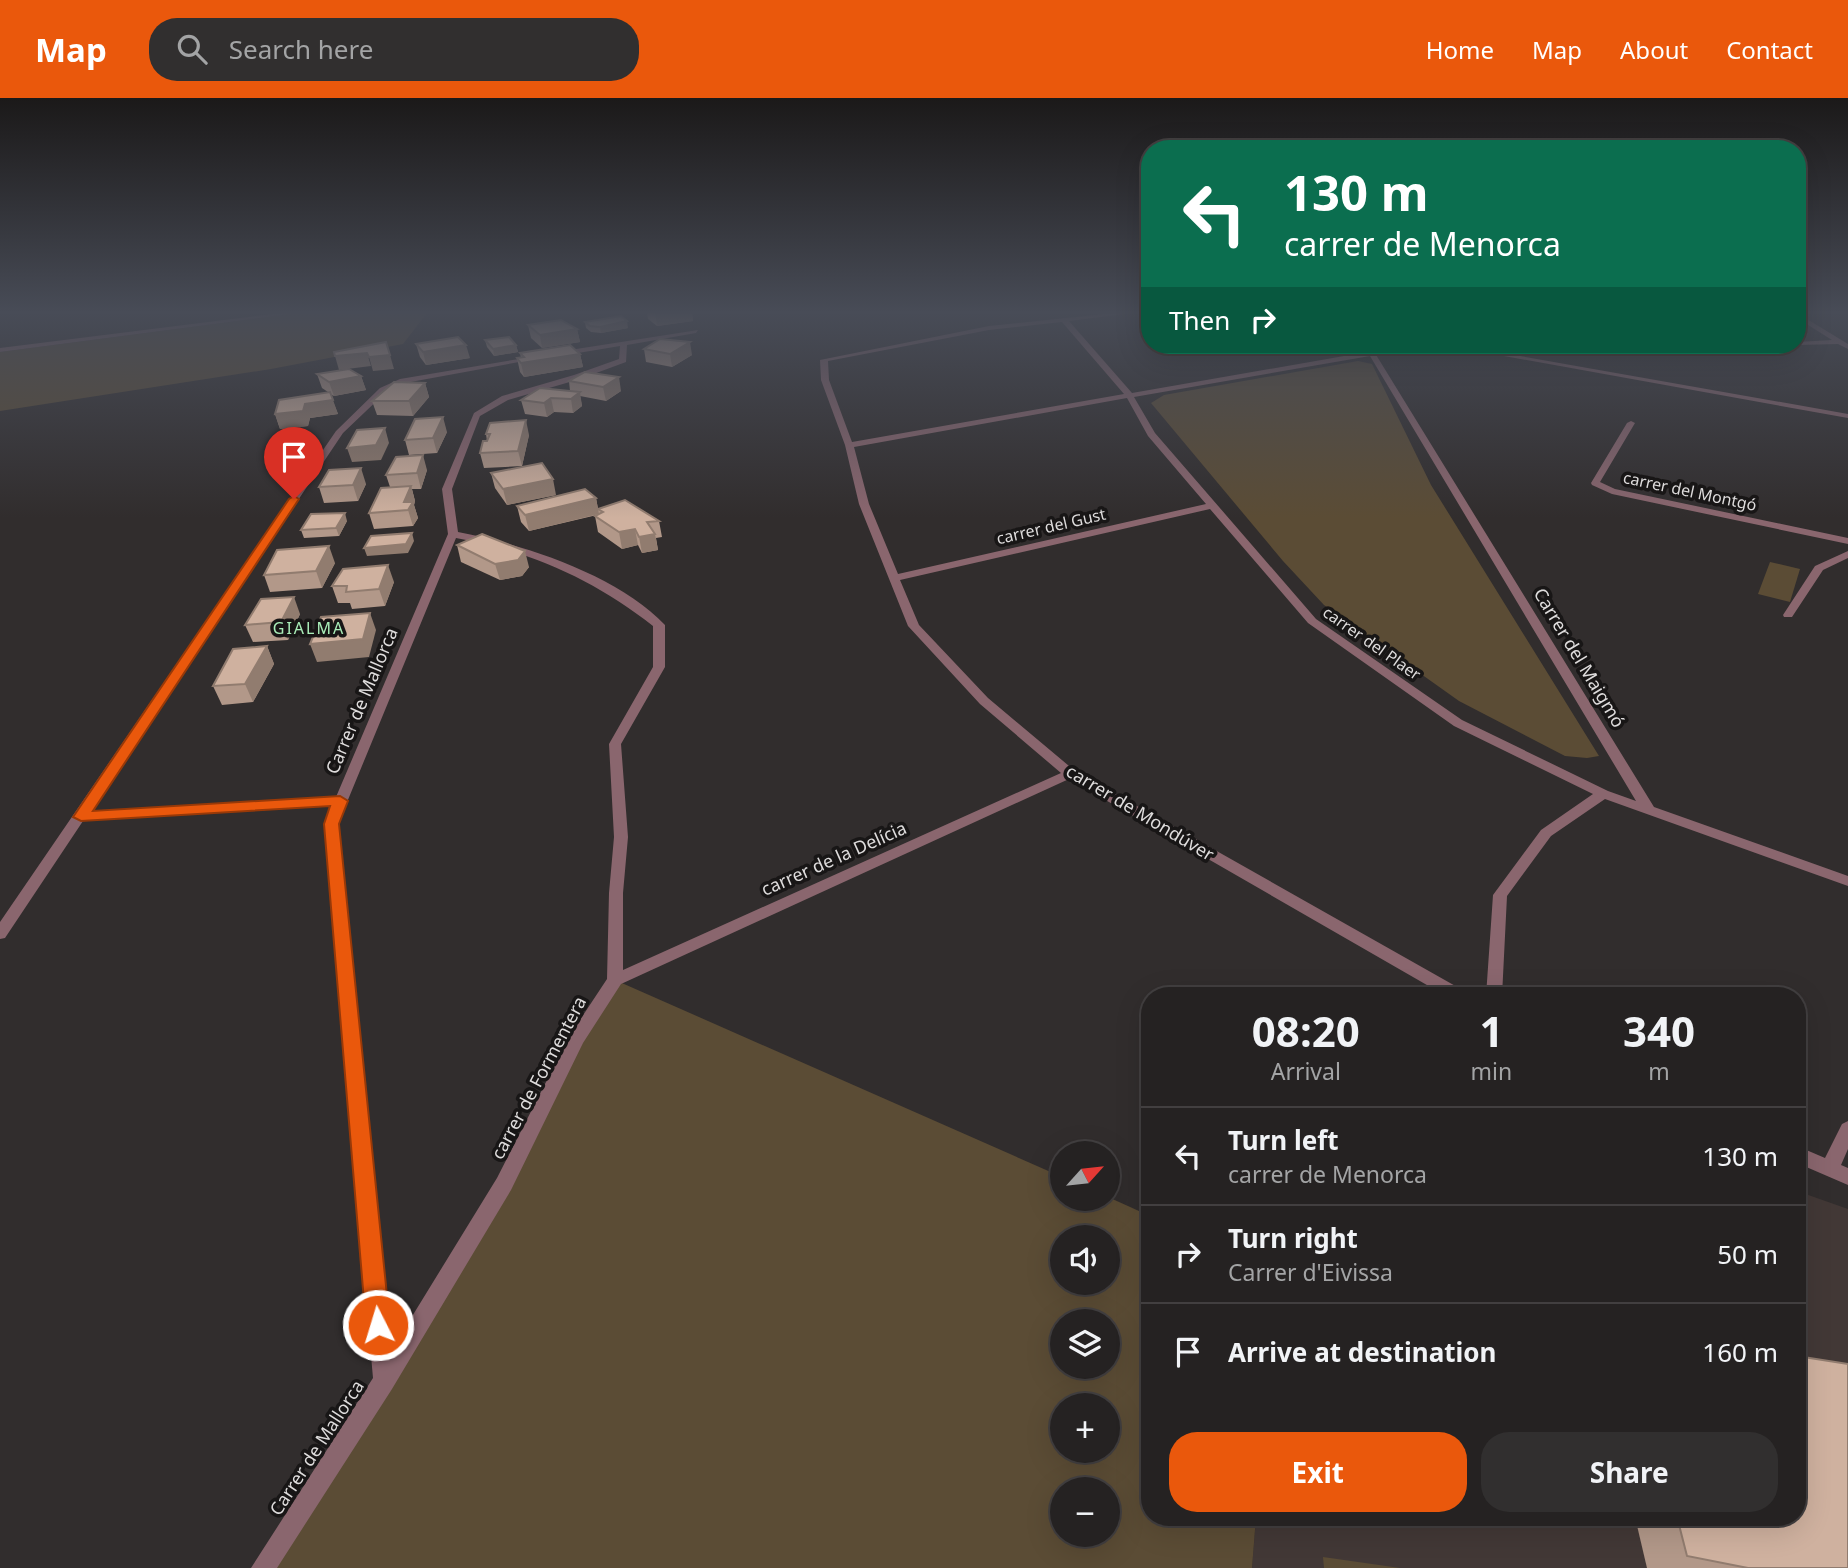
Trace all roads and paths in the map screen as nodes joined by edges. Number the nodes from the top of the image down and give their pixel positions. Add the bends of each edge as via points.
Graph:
1 (402, 382) edge
2 (561, 382) edge
3 (826, 382) edge
4 (1117, 382) edge
5 (1203, 382) edge
6 (1389, 382) edge
7 (1654, 382) edge
8 (1130, 396) junction
9 (1848, 416) edge
10 (1631, 423) dead end
11 (849, 446) junction
12 (1214, 505) junction
13 (453, 534) junction
14 (1848, 541) edge
15 (1848, 555) edge
16 (894, 578) junction
17 (1788, 615) dead end
18 (1069, 774) junction
19 (1603, 794) junction
20 (340, 801) junction
21 (1648, 809) junction
22 (81, 817) junction
23 (1848, 881) edge
24 (0, 934) edge
25 (615, 980) junction
26 (1444, 987) edge
27 (1495, 987) edge
28 (1848, 1129) edge
29 (1806, 1158) edge
30 (1830, 1168) junction
31 (1848, 1177) edge
32 (384, 1381) junction
33 (262, 1568) edge

1 - 22 street via 383,390 340,431
2 - 13 street via 505,398 477,415 447,489
3 - 11 street, carrer de Mondúver
4 - 8 street, carrer del Plaer
5 - 8 street
6 - 21 street, Carrer del Maigmó
7 - 9 street
8 - 11 street
8 - 12 street, carrer del Plaer via 1151,434
10 - 14 street, carrer del Montgó via 1595,482 1612,491
11 - 16 street, carrer de Mondúver via 864,504
12 - 16 street, carrer del Gust
12 - 19 street, carrer del Plaer via 1312,621 1458,723
13 - 20 street, Carrer de Mallorca
13 - 25 street via 488,539 562,566 627,598 659,625 659,667 615,744 621,837
15 - 17 street via 1819,568
16 - 18 street, carrer de Mondúver via 914,626 984,701
18 - 25 street, carrer de la Delícia
18 - 26 street, carrer de Mondúver
19 - 21 street, carrer del Plaer
19 - 27 street via 1546,833 1500,895
20 - 22 street
20 - 32 street, Carrer de Mallorca via 331,824
21 - 23 street
22 - 24 street
25 - 32 street, carrer de Formentera via 576,1040 504,1184
28 - 30 street
29 - 30 street
30 - 31 street
32 - 33 street, Carrer de Mallorca

